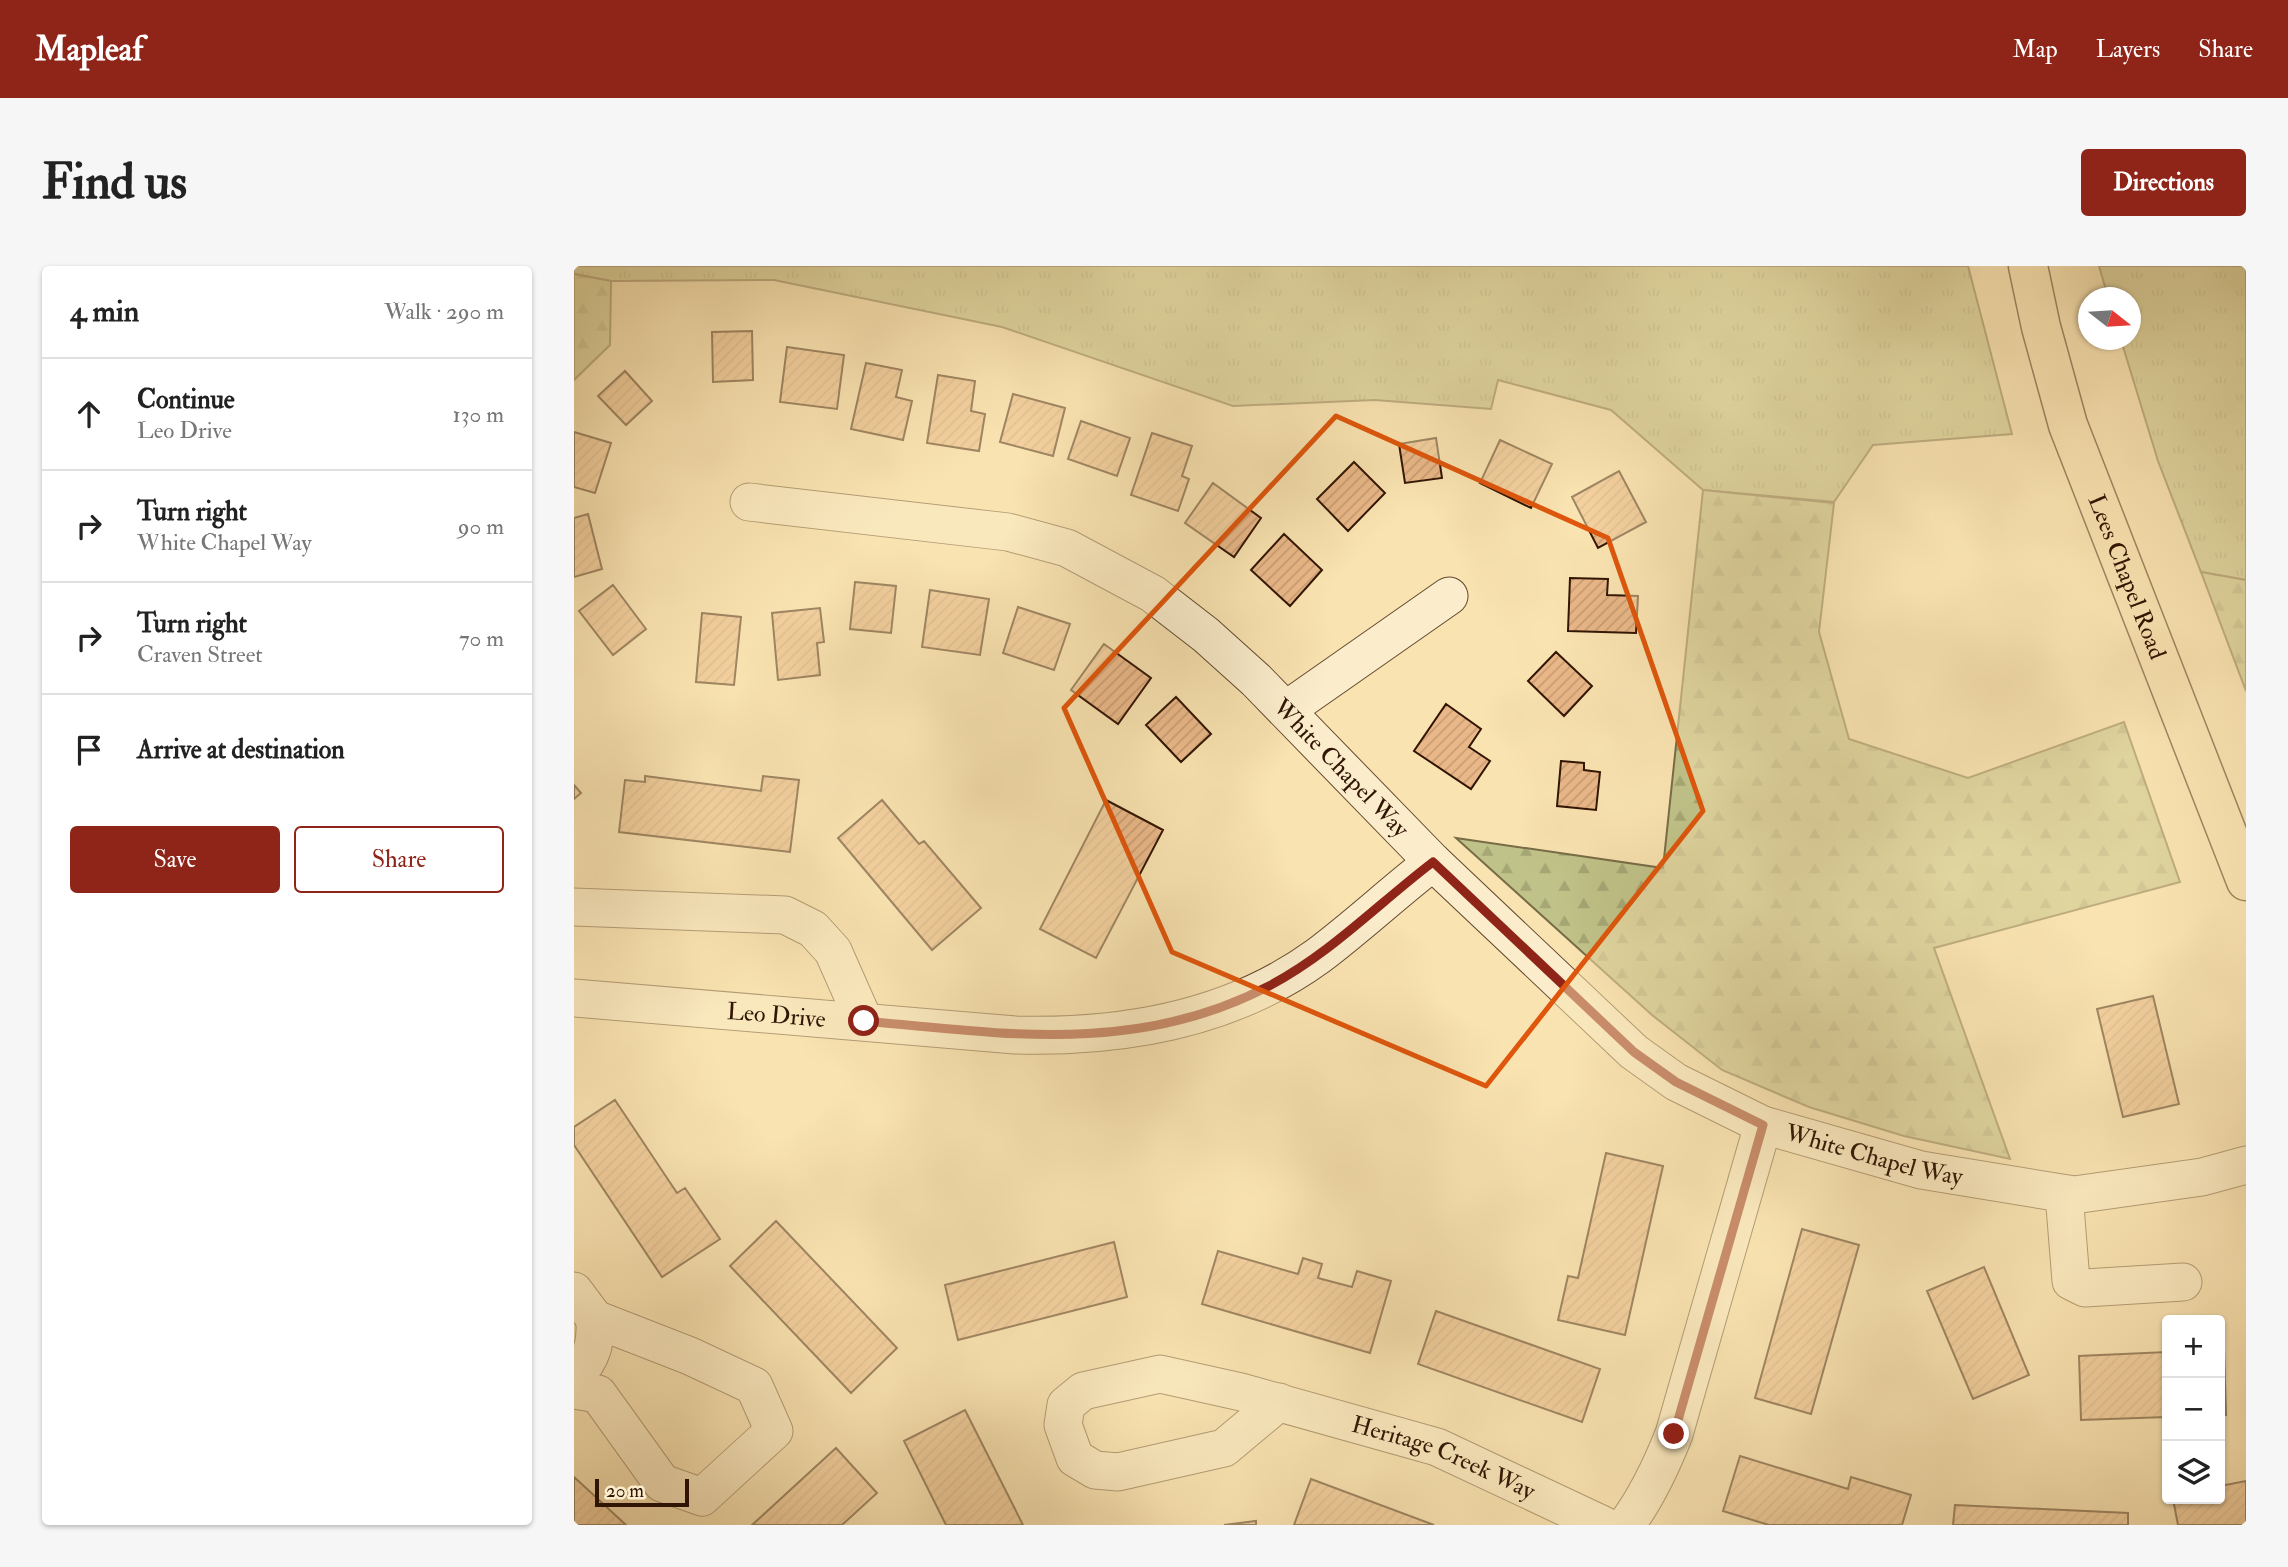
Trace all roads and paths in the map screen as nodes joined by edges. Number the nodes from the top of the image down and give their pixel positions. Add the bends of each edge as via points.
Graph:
1 (2028, 266) edge
2 (750, 502) dead end
3 (1449, 596) dead end
4 (1286, 710) junction
5 (1433, 862) junction
6 (2246, 881) edge
7 (574, 907) edge
8 (574, 998) edge
9 (864, 1021) junction
10 (1763, 1125) junction
11 (2246, 1165) edge
12 (2064, 1194) junction
13 (2183, 1282) dead end
14 (584, 1305) edge
15 (574, 1378) edge
16 (574, 1390) edge
17 (1279, 1402) junction
18 (1603, 1525) edge
19 (1626, 1525) edge

1 - 6 main road, Lees Chapel Road via 2068,425
2 - 4 street, White Chapel Way via 1008,532 1068,548 1153,594 1206,635
3 - 4 street
4 - 5 street, White Chapel Way
5 - 9 street, Leo Drive via 1317,956 1269,986 1216,1009 1160,1025 1057,1036
5 - 10 street, White Chapel Way via 1634,1052 1676,1082
7 - 9 street via 785,915 813,929 833,951
8 - 9 street, Leo Drive
10 - 12 street, White Chapel Way via 1921,1170
10 - 19 street via 1674,1434 1642,1504
11 - 12 street, White Chapel Way via 2202,1177
12 - 13 street via 2071,1280 2084,1288
14 - 15 street via 596,1342
14 - 16 street via 754,1386 774,1431 702,1497 662,1483 598,1394
17 - 17 street, Heritage Creek Way via 1160,1374 1083,1391 1066,1405 1063,1425 1075,1458 1096,1470 1118,1472 1224,1448
17 - 18 street, Heritage Creek Way via 1437,1447

